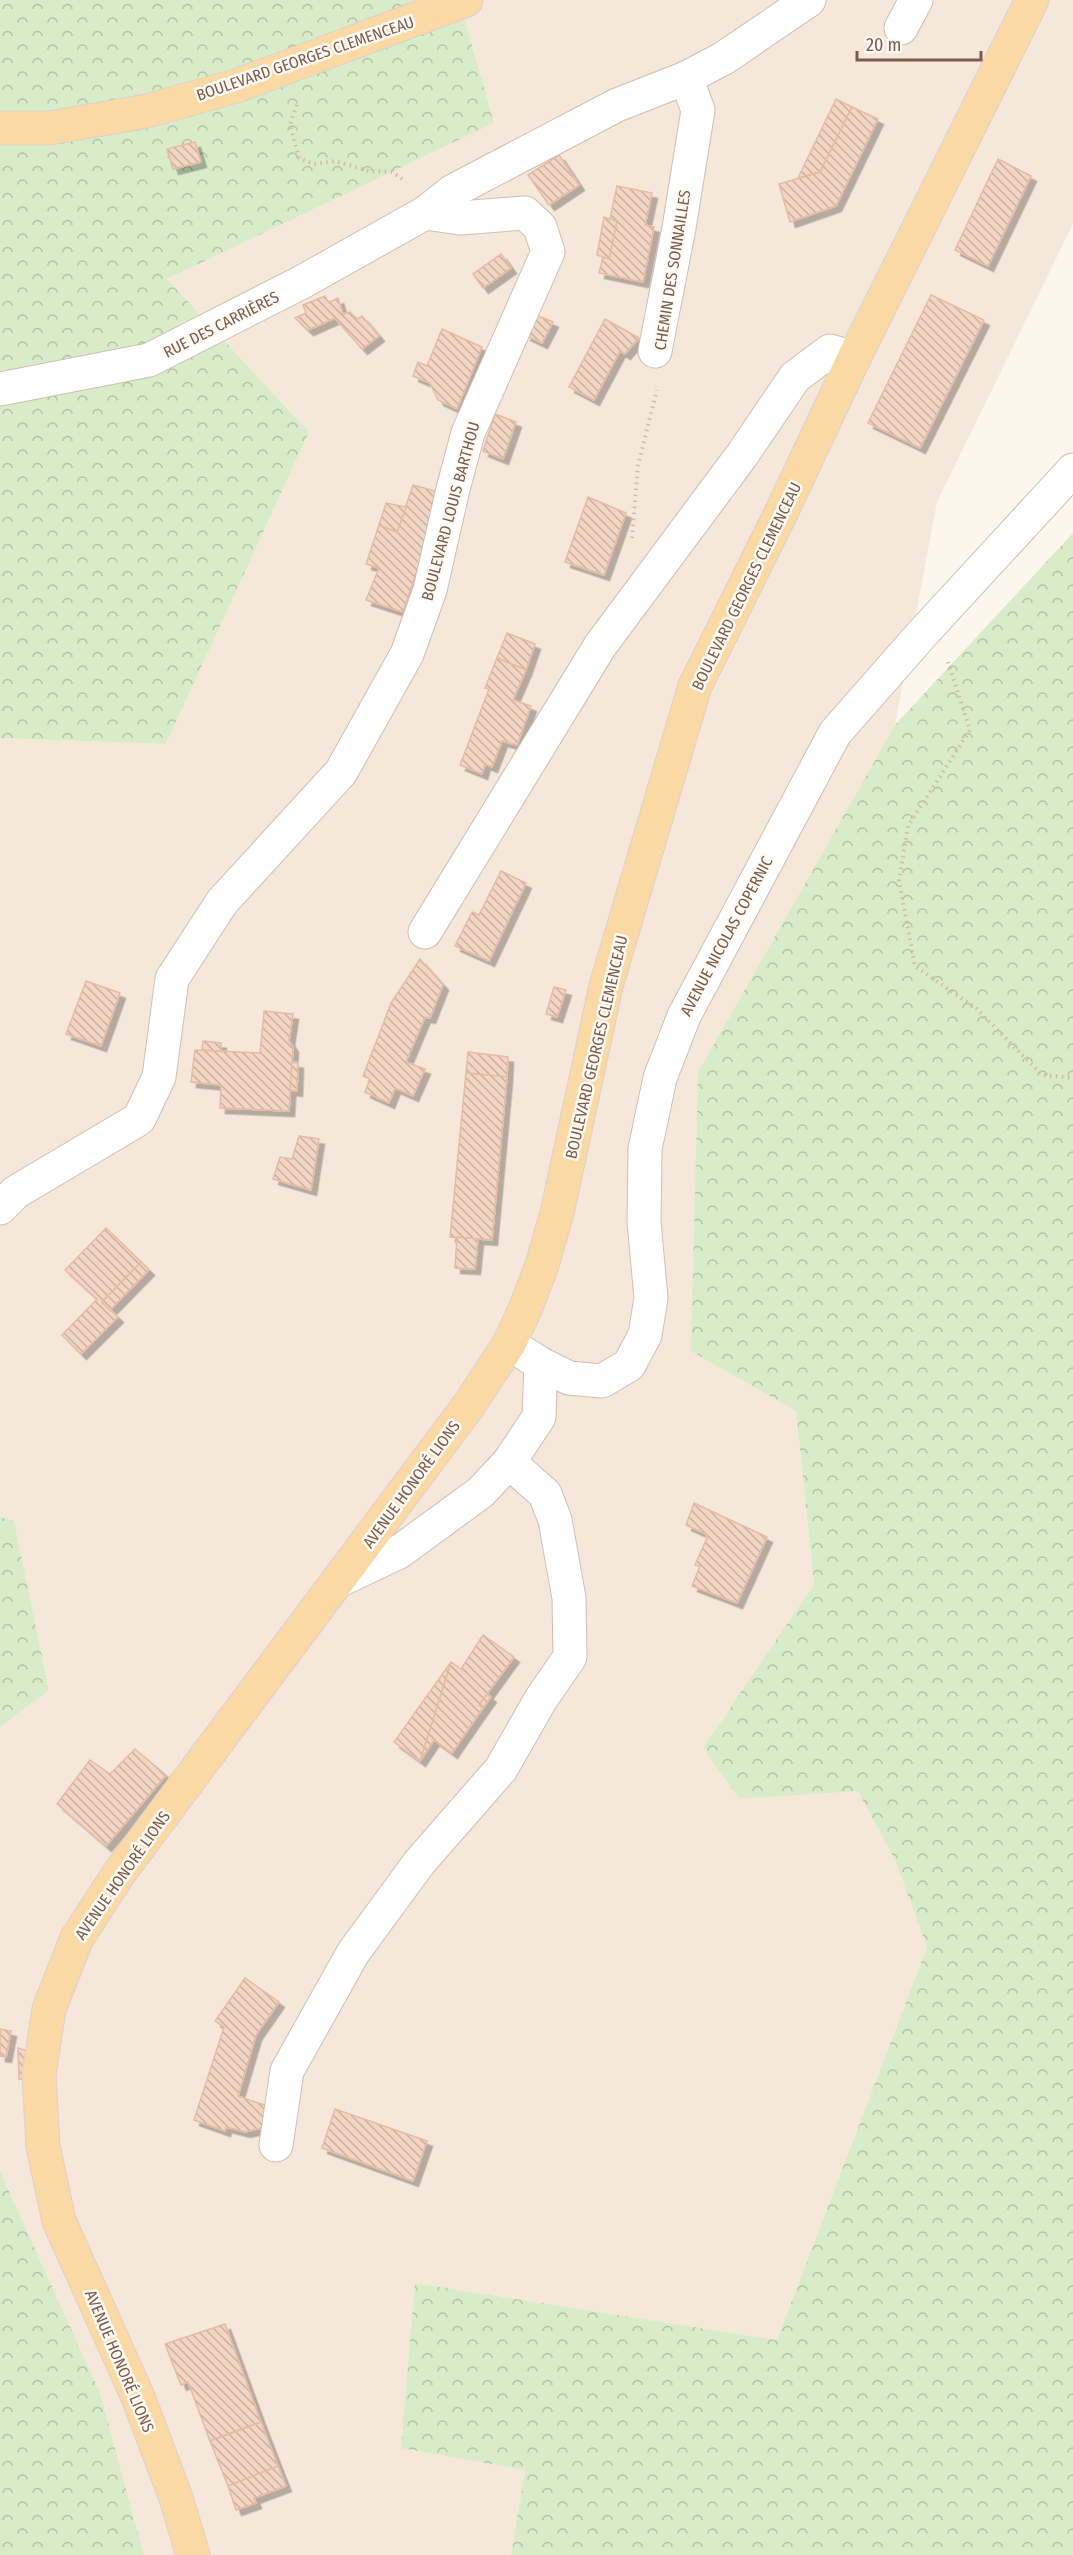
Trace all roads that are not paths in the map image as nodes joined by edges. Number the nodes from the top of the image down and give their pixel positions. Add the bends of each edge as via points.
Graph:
1 (466, 0) edge
2 (809, 0) edge
3 (916, 0) edge
4 (1032, 0) edge
5 (900, 28) dead end
6 (686, 78) junction
7 (0, 129) edge
8 (425, 213) junction
9 (655, 351) road end
10 (854, 358) junction
11 (0, 389) edge
12 (1073, 470) edge
13 (425, 932) dead end
14 (0, 1208) edge
15 (509, 1344) junction
16 (541, 1364) junction
17 (510, 1462) junction
18 (340, 1580) junction
19 (276, 2145) dead end
20 (193, 2555) edge

1 - 7 main road, BOULEVARD GEORGES CLEMENCEAU via 239,85 159,107 50,128
2 - 6 street via 724,58
3 - 5 street
4 - 10 main road, BOULEVARD GEORGES CLEMENCEAU
6 - 8 street via 617,105 453,192
6 - 9 street, CHEMIN DES SONNAILLES via 698,110
8 - 11 street, RUE DES CARRIÈRES via 302,282 149,360
8 - 14 street, BOULEVARD LOUIS BARTHOU via 460,218 525,213 540,227 548,252 468,433 430,590 407,654 341,772 222,902 172,979 159,1077 139,1119 16,1192
10 - 13 street via 830,351 795,378 600,646
10 - 15 main road, BOULEVARD GEORGES CLEMENCEAU via 695,686 606,986 558,1213
12 - 16 street, AVENUE NICOLAS COPERNIC via 836,733 684,1016 660,1078 645,1149 644,1222 651,1298 645,1335 628,1365 602,1381 569,1378
15 - 16 street, AVENUE NICOLAS COPERNIC
15 - 18 main road, AVENUE HONORÉ LIONS
16 - 17 street via 540,1417
17 - 18 street via 481,1492 399,1552
17 - 19 street via 545,1494 555,1520 569,1598 570,1657 501,1769 419,1863 353,1953 287,2071
18 - 20 main road, AVENUE HONORÉ LIONS via 120,1872 77,1938 49,2009 39,2075 43,2146 59,2221 138,2397

